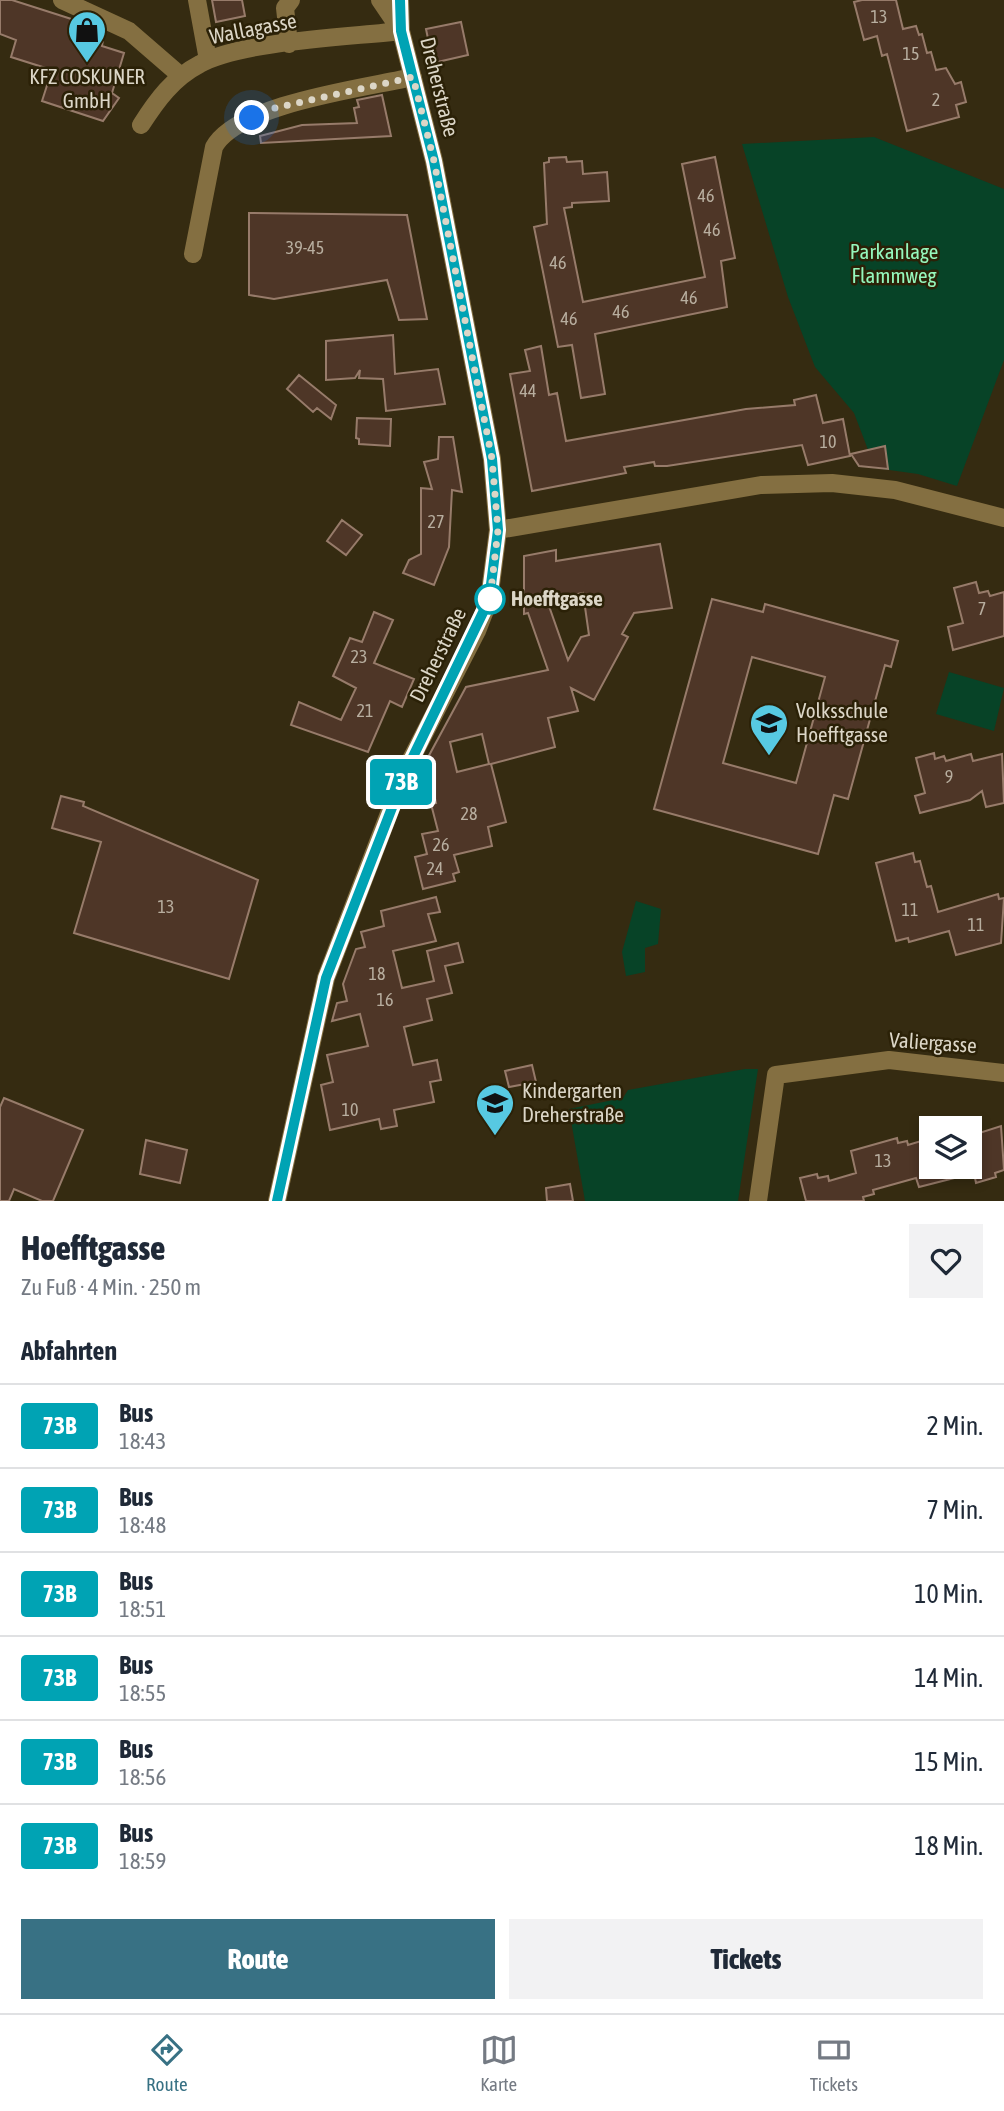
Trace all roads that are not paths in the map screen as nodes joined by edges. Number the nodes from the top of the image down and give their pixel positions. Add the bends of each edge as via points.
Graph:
1 (62, 0) edge
2 (197, 0) edge
3 (291, 0) edge
4 (380, 0) edge
5 (400, 0) edge
6 (401, 31) junction
7 (289, 44) junction
8 (208, 60) junction
9 (181, 76) junction
10 (413, 77) junction
11 (141, 125) dead end
12 (194, 254) dead end
13 (1004, 518) edge
14 (498, 530) junction
15 (1004, 1073) edge
16 (277, 1201) edge
17 (758, 1201) edge

1 - 9 street via 129,31
2 - 8 street
3 - 7 street via 285,8
4 - 6 street, Dreherstraße
5 - 6 street, Dreherstraße
6 - 7 street, Wallagasse
6 - 10 street, Dreherstraße
7 - 8 street, Wallagasse
8 - 9 street, Wallagasse
9 - 11 street, Wallagasse via 158,97
10 - 12 street via 270,109 220,135
10 - 14 street, Dreherstraße via 434,161 492,459
13 - 14 street via 895,490 832,483 761,485
14 - 16 street, Dreherstraße via 489,600 407,769 326,978
15 - 17 street, Valiergasse via 889,1060 776,1076

